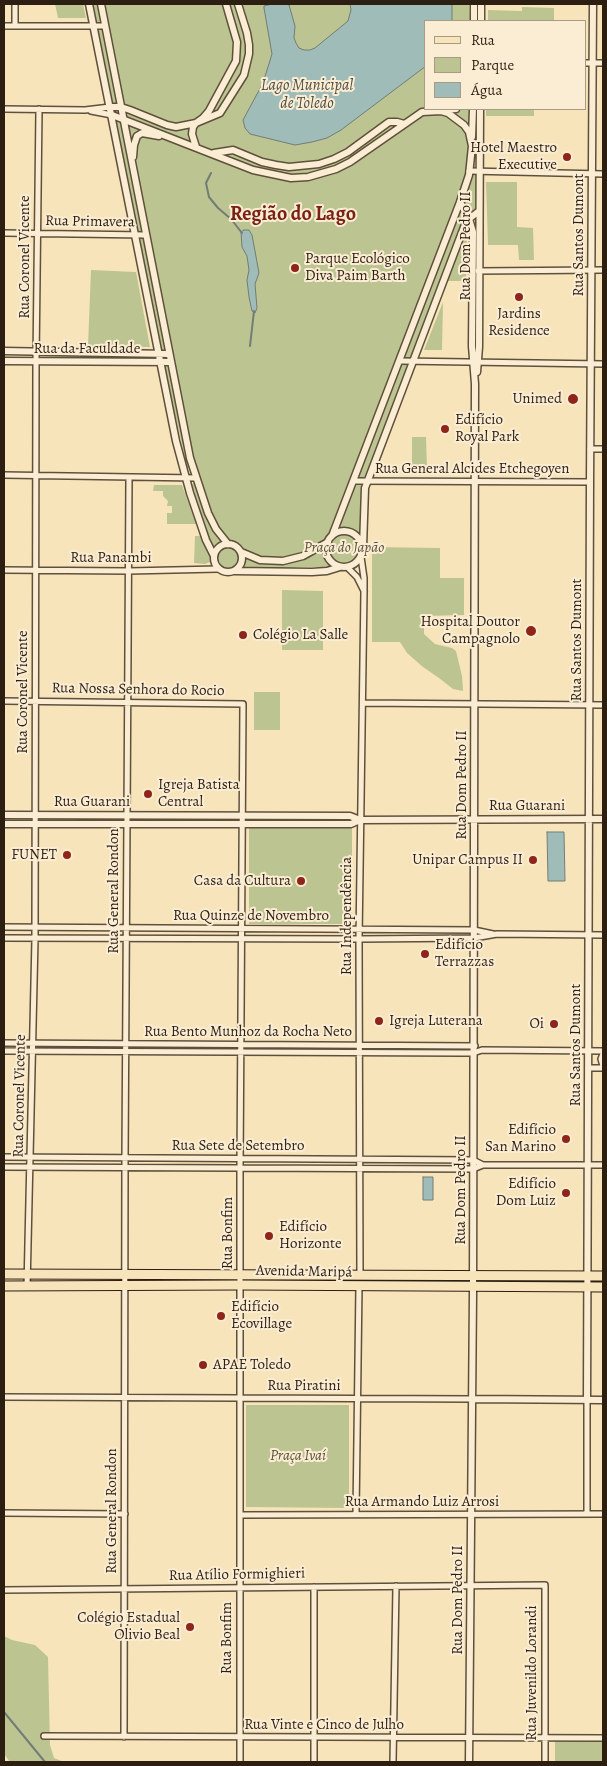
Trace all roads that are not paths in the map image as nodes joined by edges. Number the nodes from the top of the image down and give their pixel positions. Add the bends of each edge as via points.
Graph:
1 (16, 4) edge
2 (89, 4) edge
3 (100, 4) edge
4 (226, 4) edge
5 (238, 4) edge
6 (474, 4) edge
7 (481, 4) edge
8 (593, 4) edge
9 (474, 20) edge
10 (481, 20) edge
11 (4, 26) edge
12 (15, 26) junction
13 (94, 26) junction
14 (105, 26) junction
15 (589, 63) edge
16 (603, 63) edge
17 (110, 107) junction
18 (121, 107) junction
19 (4, 109) edge
20 (39, 109) junction
21 (85, 110) junction
22 (441, 110) joint
23 (473, 110) edge
24 (480, 110) edge
25 (112, 115) junction
26 (124, 118) junction
27 (196, 123) junction
28 (404, 124) junction
29 (175, 140) junction
30 (472, 146) junction
31 (196, 147) junction
32 (210, 153) junction
33 (469, 171) junction
34 (479, 171) junction
35 (134, 173) junction
36 (592, 174) junction
37 (603, 174) edge
38 (460, 202) junction
39 (479, 211) junction
40 (469, 219) junction
41 (4, 233) edge
42 (37, 234) junction
43 (134, 235) junction
44 (146, 235) junction
45 (603, 270) edge
46 (475, 271) junction
47 (591, 271) junction
48 (4, 351) edge
49 (36, 352) junction
50 (158, 353) junction
51 (169, 354) junction
52 (4, 361) edge
53 (36, 361) junction
54 (400, 361) junction
55 (412, 361) junction
56 (160, 362) junction
57 (171, 362) junction
58 (476, 363) junction
59 (591, 364) junction
60 (603, 364) edge
61 (590, 449) junction
62 (603, 449) edge
63 (4, 475) edge
64 (36, 476) junction
65 (129, 477) junction
66 (185, 478) junction
67 (196, 478) junction
68 (476, 480) junction
69 (354, 481) junction
70 (367, 481) junction
71 (590, 482) junction
72 (330, 539) junction
73 (228, 544) junction
74 (363, 548) junction
75 (241, 552) junction
76 (214, 556) junction
77 (361, 557) junction
78 (344, 567) junction
79 (218, 569) junction
80 (4, 570) edge
81 (36, 570) junction
82 (234, 571) junction
83 (129, 572) junction
84 (364, 591) junction
85 (4, 702) edge
86 (35, 702) junction
87 (128, 703) junction
88 (363, 703) junction
89 (243, 704) joint
90 (475, 704) junction
91 (589, 705) junction
92 (603, 705) edge
93 (4, 814) edge
94 (127, 814) junction
95 (34, 815) junction
96 (242, 815) junction
97 (474, 819) junction
98 (589, 819) junction
99 (603, 819) edge
100 (360, 820) junction
101 (4, 824) edge
102 (34, 824) junction
103 (127, 824) junction
104 (242, 824) junction
105 (4, 928) edge
106 (35, 928) junction
107 (126, 928) junction
108 (242, 928) junction
109 (359, 929) junction
110 (474, 930) junction
111 (497, 934) junction
112 (588, 935) junction
113 (603, 935) edge
114 (4, 938) edge
115 (474, 938) junction
116 (35, 939) junction
117 (127, 939) junction
118 (242, 940) junction
119 (359, 940) junction
120 (4, 1043) edge
121 (34, 1043) junction
122 (125, 1044) junction
123 (240, 1044) junction
124 (360, 1045) junction
125 (473, 1049) junction
126 (4, 1051) edge
127 (34, 1051) junction
128 (125, 1051) junction
129 (588, 1051) junction
130 (240, 1052) junction
131 (360, 1052) junction
132 (603, 1052) edge
133 (603, 1067) edge
134 (588, 1068) junction
135 (4, 1157) edge
136 (31, 1157) junction
137 (125, 1158) junction
138 (240, 1158) junction
139 (360, 1158) junction
140 (473, 1160) junction
141 (483, 1165) junction
142 (588, 1165) junction
143 (603, 1166) edge
144 (4, 1167) edge
145 (30, 1167) junction
146 (125, 1168) junction
147 (240, 1168) junction
148 (360, 1168) junction
149 (473, 1169) junction
150 (4, 1274) edge
151 (28, 1274) junction
152 (126, 1275) junction
153 (340, 1276) junction
154 (360, 1276) junction
155 (372, 1276) junction
156 (473, 1276) junction
157 (488, 1276) junction
158 (572, 1276) junction
159 (587, 1276) junction
160 (603, 1277) edge
161 (240, 1281) junction
162 (4, 1286) edge
163 (126, 1286) junction
164 (338, 1286) junction
165 (359, 1286) junction
166 (27, 1287) junction
167 (371, 1287) junction
168 (473, 1287) junction
169 (572, 1287) junction
170 (587, 1287) junction
171 (485, 1288) junction
172 (602, 1288) edge
173 (4, 1397) edge
174 (125, 1398) junction
175 (240, 1398) junction
176 (358, 1398) junction
177 (472, 1399) junction
178 (588, 1400) junction
179 (603, 1400) edge
180 (4, 1513) edge
181 (125, 1514) junction
182 (356, 1514) junction
183 (471, 1514) junction
184 (587, 1514) junction
185 (603, 1514) edge
186 (240, 1515) junction
187 (471, 1585) junction
188 (545, 1585) joint
189 (396, 1586) junction
190 (314, 1587) junction
191 (240, 1588) junction
192 (124, 1589) junction
193 (4, 1590) edge
194 (44, 1736) dead end
195 (124, 1737) junction
196 (240, 1737) junction
197 (314, 1737) junction
198 (394, 1737) junction
199 (470, 1738) junction
200 (545, 1738) junction
201 (603, 1738) edge
202 (240, 1762) edge
203 (314, 1762) edge
204 (393, 1762) edge
205 (470, 1762) edge
206 (545, 1762) edge

1 - 12 street
2 - 13 street
3 - 14 street
4 - 27 street via 236,42 236,61 209,111
5 - 27 street via 249,45 244,75 220,113
6 - 9 street
7 - 10 street
8 - 15 street, Rua Santos Dumont
11 - 12 street
12 - 13 street
13 - 14 street
13 - 17 street
14 - 18 street
15 - 16 street
15 - 36 street, Rua Santos Dumont
17 - 18 street
17 - 21 street
17 - 25 street
18 - 26 street
18 - 27 street via 167,125
19 - 20 street
20 - 21 street
20 - 42 street, Rua Coronel Vicente
21 - 25 street
22 - 28 street via 422,112
22 - 30 street via 464,125
23 - 30 street
24 - 34 street, Rua Dom Pedro II
25 - 26 street
25 - 43 street
26 - 29 street
26 - 35 street
27 - 31 street via 192,131
28 - 32 street via 390,122 348,152 319,164 276,166 233,150
28 - 32 street via 350,162 308,177 265,174
29 - 31 street
29 - 35 street via 148,133 137,136
30 - 33 street
31 - 32 street
33 - 34 street
33 - 38 street
34 - 36 street
34 - 39 street, Rua Dom Pedro II
35 - 44 street
36 - 37 street
36 - 47 street, Rua Santos Dumont
38 - 40 street, Rua Dom Pedro II
38 - 54 street
39 - 40 street
39 - 46 street, Rua Dom Pedro II
40 - 46 street, Rua Dom Pedro II
40 - 55 street
41 - 42 street, Rua Primavera
42 - 43 street, Rua Primavera
42 - 49 street, Rua Coronel Vicente
43 - 44 street, Rua Primavera
43 - 50 street
44 - 51 street
45 - 47 street
46 - 47 street
46 - 58 street, Rua Dom Pedro II
47 - 59 street, Rua Santos Dumont
48 - 49 street, Rua da Faculdade
49 - 50 street, Rua da Faculdade
49 - 53 street, Rua Coronel Vicente
50 - 51 street, Rua da Faculdade
50 - 56 street
51 - 57 street
52 - 53 street, Rua da Faculdade
53 - 56 street, Rua da Faculdade
53 - 64 street, Rua Coronel Vicente
54 - 55 street
54 - 69 street
55 - 58 street
55 - 70 street
56 - 57 street, Rua da Faculdade
56 - 66 street
57 - 67 street
58 - 59 street
58 - 68 street, Rua Dom Pedro II
59 - 60 street
59 - 61 street, Rua Santos Dumont
61 - 62 street
61 - 71 street, Rua Santos Dumont
63 - 64 street
64 - 65 street
64 - 81 street, Rua Coronel Vicente
65 - 66 street
65 - 83 street, Rua General Rondon
66 - 67 street
66 - 76 street
67 - 73 street via 212,521
68 - 70 street, Rua General Alcides Etchegoyen
68 - 71 street, Rua General Alcides Etchegoyen
68 - 90 street, Rua Dom Pedro II
69 - 70 street, Rua General Alcides Etchegoyen
69 - 72 street
70 - 74 street via 363,501
71 - 91 street, Rua Santos Dumont
72 - 74 street via 338,532 347,531 353,533
72 - 75 street via 302,556 283,561 260,560
72 - 78 street via 329,558
73 - 75 street
73 - 76 street via 217,549
74 - 77 street
75 - 82 street via 242,561
76 - 79 street
77 - 78 street via 356,563
77 - 84 street, Rua Independência
78 - 82 street via 312,572
78 - 84 street
79 - 82 street
79 - 83 street, Rua Panambi
80 - 81 street, Rua Panambi
81 - 83 street, Rua Panambi
81 - 86 street, Rua Coronel Vicente
83 - 87 street, Rua General Rondon
84 - 88 street, Rua Independência
85 - 86 street, Rua Nossa Senhora do Rocio
86 - 87 street, Rua Nossa Senhora do Rocio
86 - 95 street, Rua Coronel Vicente
87 - 89 street, Rua Nossa Senhora do Rocio
87 - 94 street, Rua General Rondon
88 - 90 street
88 - 100 street, Rua Independência
89 - 96 street, Rua Bonfim
90 - 91 street
90 - 97 street, Rua Dom Pedro II
91 - 92 street
91 - 98 street, Rua Santos Dumont
93 - 95 street, Rua Guarani
94 - 95 street, Rua Guarani
94 - 96 street, Rua Guarani
94 - 103 street, Rua General Rondon
95 - 102 street, Rua Coronel Vicente
96 - 100 street, Rua Guarani via 350,816
96 - 104 street, Rua Bonfim
97 - 98 street, Rua Guarani
97 - 100 street, Rua Guarani
97 - 110 street, Rua Dom Pedro II
98 - 99 street, Rua Guarani
98 - 112 street, Rua Santos Dumont
100 - 104 street, Rua Guarani via 351,824
100 - 109 street, Rua Independência
101 - 102 street, Rua Guarani
102 - 103 street, Rua Guarani
102 - 106 street, Rua Coronel Vicente
103 - 104 street, Rua Guarani
103 - 107 street, Rua General Rondon
104 - 108 street, Rua Bonfim
105 - 106 street, Rua Quinze de Novembro
106 - 107 street, Rua Quinze de Novembro
106 - 116 street, Rua Coronel Vicente
107 - 108 street, Rua Quinze de Novembro
107 - 117 street, Rua General Rondon
108 - 109 street, Rua Quinze de Novembro
108 - 118 street, Rua Bonfim
109 - 110 street, Rua Quinze de Novembro
109 - 119 street, Rua Independência
110 - 111 street, Rua Quinze de Novembro
110 - 115 street, Rua Dom Pedro II
111 - 112 street, Rua Quinze de Novembro
111 - 115 street, Rua Quinze de Novembro
112 - 113 street, Rua Quinze de Novembro
112 - 129 street, Rua Santos Dumont
114 - 116 street, Rua Quinze de Novembro
115 - 119 street, Rua Quinze de Novembro
115 - 125 street, Rua Dom Pedro II
116 - 117 street, Rua Quinze de Novembro
116 - 121 street, Rua Coronel Vicente
117 - 118 street, Rua Quinze de Novembro
117 - 122 street, Rua General Rondon
118 - 119 street, Rua Quinze de Novembro
118 - 123 street, Rua Bonfim
119 - 124 street, Rua Independência
120 - 121 street, Rua Bento Munhoz da Rocha Neto
121 - 122 street, Rua Bento Munhoz da Rocha Neto
121 - 127 street, Rua Coronel Vicente
122 - 123 street, Rua Bento Munhoz da Rocha Neto
122 - 128 street, Rua General Rondon
123 - 124 street, Rua Bento Munhoz da Rocha Neto
123 - 130 street, Rua Bonfim
124 - 125 street, Rua Bento Munhoz da Rocha Neto
124 - 131 street, Rua Independência
125 - 129 street, Rua Bento Munhoz da Rocha Neto
125 - 131 street
125 - 140 street, Rua Dom Pedro II
126 - 127 street
127 - 128 street
127 - 136 street, Rua Coronel Vicente
128 - 130 street
128 - 137 street, Rua General Rondon
129 - 132 street, Rua Bento Munhoz da Rocha Neto
129 - 134 street, Rua Santos Dumont
130 - 131 street
130 - 138 street, Rua Bonfim
131 - 139 street, Rua Independência
132 - 133 street via 600,1059
133 - 134 street
134 - 142 street, Rua Santos Dumont
135 - 136 street, Rua Sete de Setembro
136 - 137 street, Rua Sete de Setembro
136 - 145 street, Rua Coronel Vicente
137 - 138 street, Rua Sete de Setembro
137 - 146 street, Rua General Rondon
138 - 139 street, Rua Sete de Setembro
138 - 147 street, Rua Bonfim
139 - 140 street, Rua Sete de Setembro
139 - 148 street, Rua Independência
140 - 141 street
140 - 149 street, Rua Dom Pedro II
141 - 142 street
141 - 149 street
142 - 143 street
142 - 159 street, Rua Santos Dumont
144 - 145 street, Rua Sete de Setembro
145 - 146 street, Rua Sete de Setembro
145 - 151 street, Rua Coronel Vicente
146 - 147 street, Rua Sete de Setembro
146 - 152 street, Rua General Rondon
147 - 148 street, Rua Sete de Setembro
147 - 161 street, Rua Bonfim
148 - 149 street, Rua Sete de Setembro
148 - 154 street, Rua Independência
149 - 156 street, Rua Dom Pedro II
150 - 151 main road, Avenida Maripá
151 - 152 main road, Avenida Maripá
151 - 166 main road via 24,1277
152 - 161 main road, Avenida Maripá
152 - 163 street, Rua General Rondon
153 - 154 main road, Avenida Maripá
153 - 161 main road, Avenida Maripá
153 - 164 main road via 342,1283
154 - 155 main road, Avenida Maripá
154 - 165 street, Rua Independência
155 - 156 main road, Avenida Maripá
155 - 167 main road
156 - 157 main road, Avenida Maripá
156 - 168 street, Rua Dom Pedro II
157 - 158 main road, Avenida Maripá
157 - 171 main road via 484,1279
158 - 159 main road, Avenida Maripá
158 - 169 main road via 575,1284
159 - 160 main road, Avenida Maripá
159 - 170 street, Rua Santos Dumont
160 - 172 main road via 600,1280
161 - 163 main road, Avenida Maripá
161 - 164 main road, Avenida Maripá
161 - 175 street, Rua Bonfim
162 - 166 main road, Avenida Maripá
163 - 166 main road, Avenida Maripá
163 - 174 street, Rua General Rondon
164 - 165 main road, Avenida Maripá
165 - 167 main road, Avenida Maripá
165 - 176 street
167 - 168 main road, Avenida Maripá
168 - 171 main road, Avenida Maripá
168 - 177 street, Rua Dom Pedro II
169 - 170 main road, Avenida Maripá
169 - 171 main road, Avenida Maripá
170 - 172 main road, Avenida Maripá
170 - 178 street
173 - 174 street, Rua Piratini
174 - 175 street, Rua Piratini
174 - 181 street, Rua General Rondon
175 - 176 street, Rua Piratini
175 - 186 street, Rua Bonfim
176 - 177 street, Rua Piratini
176 - 182 street
177 - 178 street, Rua Piratini
177 - 183 street, Rua Dom Pedro II
178 - 179 street, Rua Piratini
178 - 184 street
180 - 181 street
181 - 192 street, Rua General Rondon
182 - 183 street, Rua Armando Luiz Arrosi
182 - 186 street, Rua Armando Luiz Arrosi
183 - 184 street, Rua Armando Luiz Arrosi
183 - 187 street, Rua Dom Pedro II
184 - 185 street, Rua Armando Luiz Arrosi
186 - 191 street, Rua Bonfim
187 - 188 street, Rua Atílio Formighieri
187 - 189 street, Rua Atílio Formighieri
187 - 199 street, Rua Dom Pedro II
188 - 200 street, Rua Juvenildo Lorandi
189 - 190 street, Rua Atílio Formighieri
189 - 198 street
190 - 191 street, Rua Atílio Formighieri
190 - 197 street
191 - 192 street, Rua Atílio Formighieri
191 - 196 street, Rua Bonfim
192 - 193 street, Rua Atílio Formighieri
192 - 195 street, Rua General Rondon
194 - 195 street, Rua Vinte e Cinco de Julho
195 - 196 street, Rua Vinte e Cinco de Julho
196 - 197 street, Rua Vinte e Cinco de Julho
196 - 202 street, Rua Bonfim
197 - 198 street, Rua Vinte e Cinco de Julho
197 - 203 street
198 - 199 street, Rua Vinte e Cinco de Julho
198 - 204 street
199 - 200 street, Rua Vinte e Cinco de Julho
199 - 205 street, Rua Dom Pedro II
200 - 201 street, Rua Vinte e Cinco de Julho
200 - 206 street, Rua Juvenildo Lorandi

